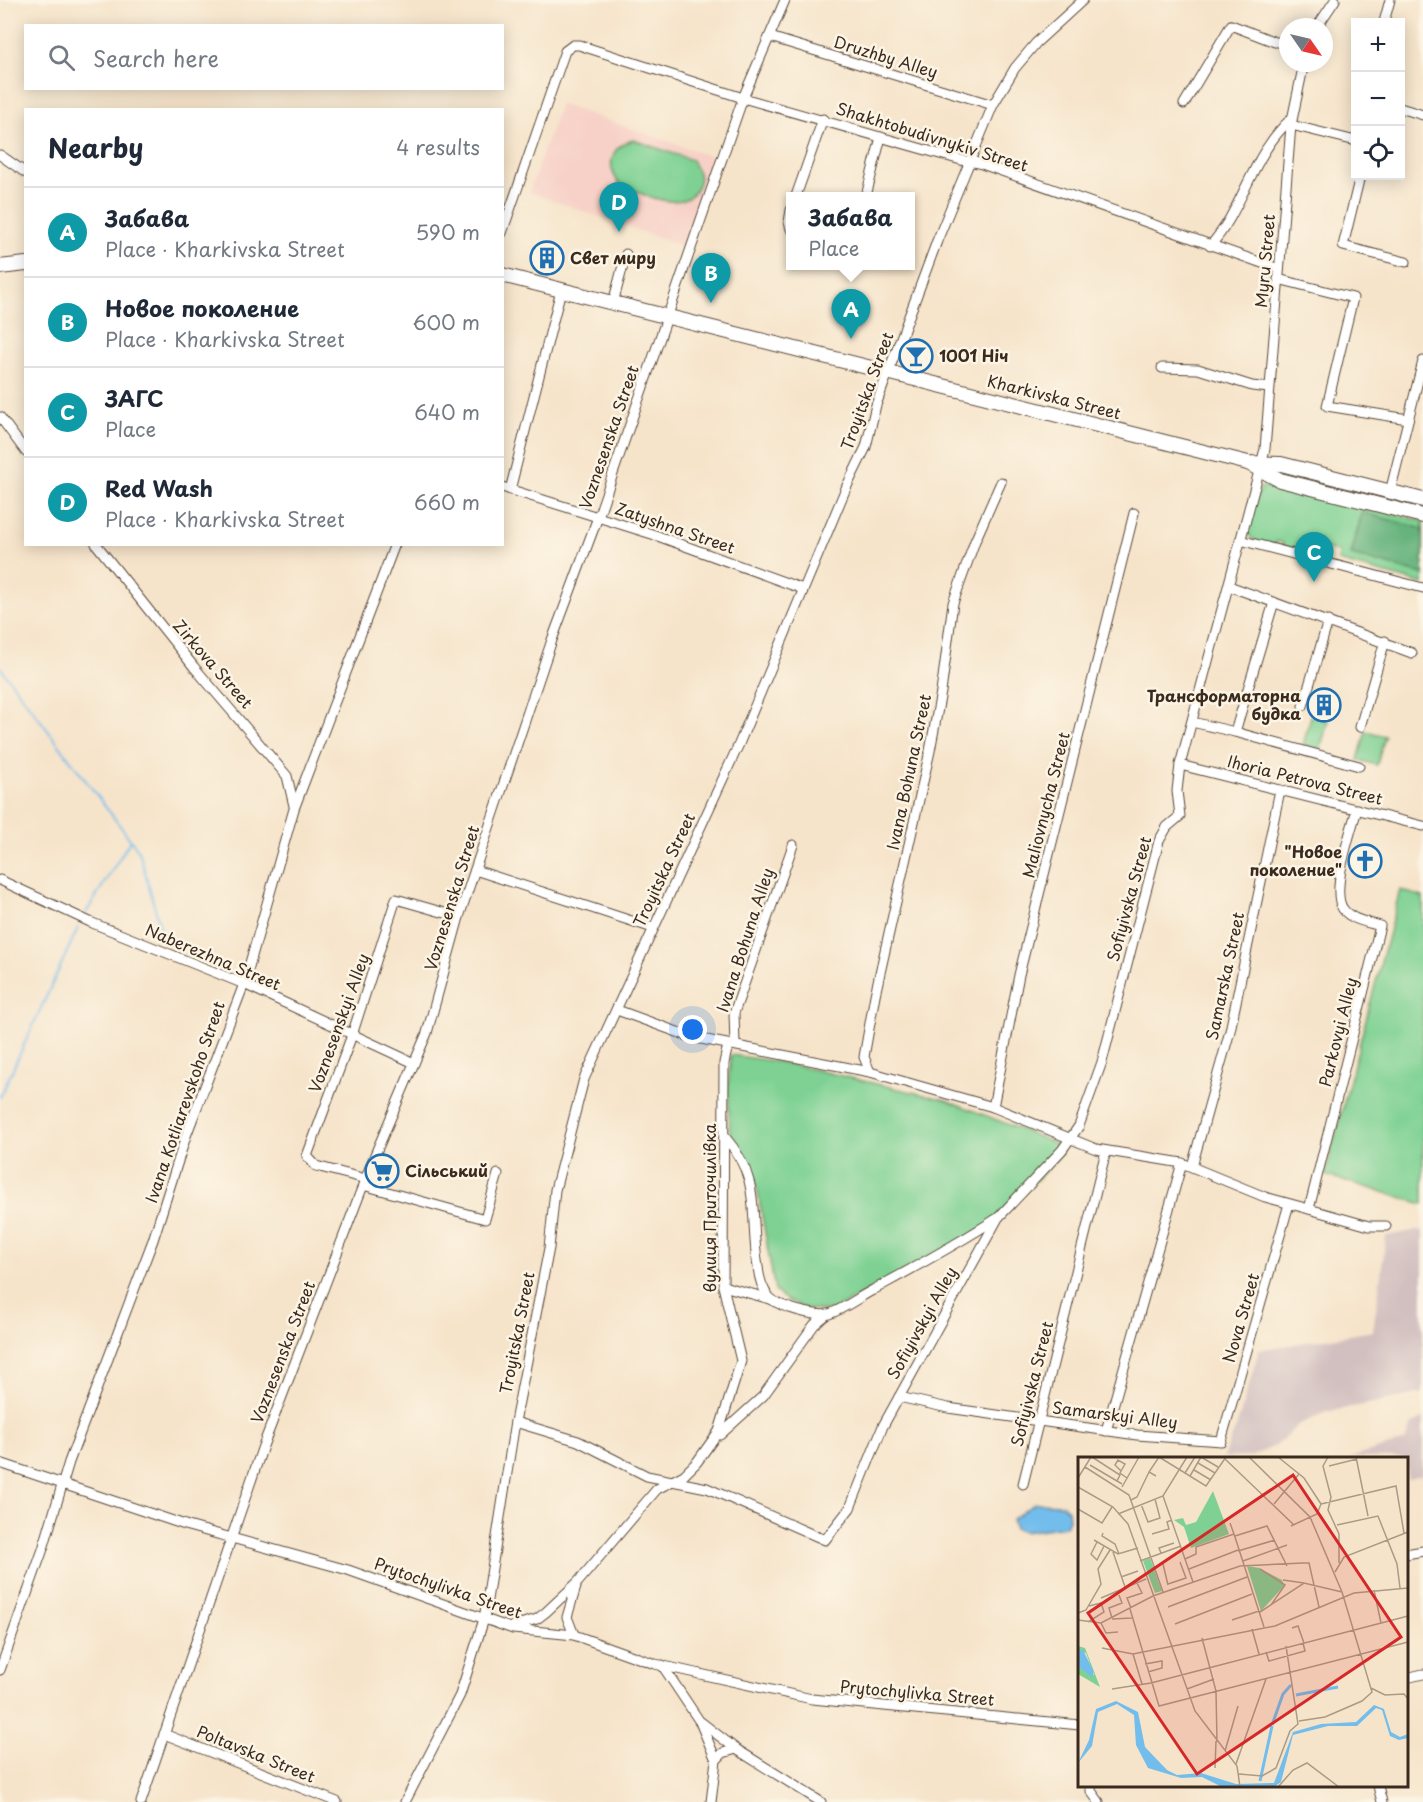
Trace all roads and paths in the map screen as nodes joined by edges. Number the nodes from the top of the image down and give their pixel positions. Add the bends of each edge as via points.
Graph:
1 (785, 0) edge
2 (1083, 0) edge
3 (1335, 0) edge
4 (1390, 0) edge
5 (1323, 18) edge
6 (1385, 18) edge
7 (770, 37) junction
8 (1279, 42) edge
9 (1302, 72) edge
10 (743, 98) junction
11 (1184, 104) dead end
12 (993, 105) junction
13 (1405, 109) edge
14 (1423, 115) edge
15 (823, 119) junction
16 (1292, 122) junction
17 (881, 136) junction
18 (1351, 140) edge
19 (0, 155) edge
20 (969, 161) junction
21 (24, 172) edge
22 (1359, 180) edge
23 (797, 192) edge
24 (867, 192) edge
25 (504, 227) edge
26 (1210, 246) junction
27 (626, 254) dead end
28 (1406, 262) dead end
29 (24, 264) edge
30 (0, 267) edge
31 (1279, 274) junction
32 (504, 276) edge
33 (561, 290) junction
34 (613, 303) junction
35 (666, 317) junction
36 (1423, 361) edge
37 (1162, 368) dead end
38 (890, 372) junction
39 (1269, 388) junction
40 (0, 417) edge
41 (1408, 419) junction
42 (24, 449) edge
43 (1261, 467) junction
44 (1001, 482) dead end
45 (506, 488) edge
46 (1389, 492) junction
47 (1423, 500) edge
48 (1134, 513) dead end
49 (1423, 516) edge
50 (598, 517) junction
51 (1240, 540) junction
52 (98, 546) edge
53 (394, 546) edge
54 (1228, 586) junction
55 (1423, 588) edge
56 (803, 589) junction
57 (1274, 602) junction
58 (1328, 621) junction
59 (1385, 641) junction
60 (1412, 653) dead end
61 (1303, 706) dead end
62 (1192, 722) junction
63 (1360, 727) dead end
64 (1235, 732) junction
65 (1180, 765) junction
66 (1359, 766) dead end
67 (287, 776) junction
68 (306, 778) junction
69 (1280, 790) junction
70 (294, 809) junction
71 (1357, 809) junction
72 (1423, 826) edge
73 (793, 845) dead end
74 (475, 870) junction
75 (0, 880) edge
76 (459, 917) junction
77 (652, 928) junction
78 (244, 984) junction
79 (617, 1010) junction
80 (352, 1035) junction
81 (731, 1045) junction
82 (414, 1063) junction
83 (870, 1072) junction
84 (993, 1107) junction
85 (725, 1137) junction
86 (1072, 1138) junction
87 (1106, 1151) junction
88 (1187, 1164) junction
89 (498, 1174) dead end
90 (365, 1182) junction
91 (1288, 1204) junction
92 (1309, 1209) junction
93 (998, 1218) junction
94 (1386, 1226) dead end
95 (723, 1286) junction
96 (770, 1299) junction
97 (827, 1314) junction
98 (899, 1397) junction
99 (1038, 1420) junction
100 (515, 1422) junction
101 (1106, 1431) junction
102 (716, 1439) junction
103 (1221, 1441) joint
104 (0, 1463) edge
105 (63, 1482) junction
106 (670, 1482) junction
107 (1023, 1484) dead end
108 (231, 1537) junction
109 (1423, 1551) edge
110 (1408, 1554) edge
111 (578, 1582) junction
112 (484, 1619) junction
113 (509, 1627) junction
114 (574, 1635) junction
115 (662, 1665) junction
116 (0, 1670) edge
117 (1423, 1674) edge
118 (1408, 1678) edge
119 (700, 1722) junction
120 (1078, 1725) edge
121 (164, 1734) junction
122 (736, 1749) junction
123 (716, 1760) junction
124 (1091, 1787) edge
125 (1378, 1787) edge
126 (141, 1802) edge
127 (337, 1802) edge
128 (405, 1802) edge
129 (711, 1802) edge
130 (821, 1802) edge
131 (1099, 1802) edge
132 (1382, 1802) edge

1 - 7 street, Voznesenska Street
2 - 12 street, Troyitska Street via 1036,43 1015,68
3 - 5 street
4 - 6 street
7 - 10 street, Voznesenska Street
7 - 12 street, Druzhby Alley
8 - 11 street via 1231,25
9 - 16 street, Myru Street
10 - 15 street, Shakhtobudivnykiv Street
10 - 25 street, Shakhtobudivnykiv Street via 573,45 565,51
10 - 35 street, Voznesenska Street
12 - 20 street, Troyitska Street
13 - 14 street
15 - 17 street, Shakhtobudivnykiv Street
15 - 23 street
16 - 18 street
16 - 26 street via 1264,150 1225,228
16 - 31 street, Myru Street
17 - 20 street, Shakhtobudivnykiv Street
17 - 24 street
19 - 21 street
20 - 26 street, Shakhtobudivnykiv Street
20 - 38 street, Troyitska Street
22 - 28 street via 1343,246
26 - 31 street, Shakhtobudivnykiv Street
27 - 34 street
29 - 30 street
31 - 39 street, Myru Street
31 - 41 street, Shakhtobudivnykiv Street via 1353,298 1327,406
32 - 33 street, Kharkivska Street
33 - 34 street, Kharkivska Street
33 - 45 street
34 - 35 street, Kharkivska Street
35 - 38 street, Kharkivska Street
35 - 50 street, Voznesenska Street
36 - 41 street
37 - 39 street via 1198,369
38 - 43 street, Kharkivska Street
38 - 56 street, Troyitska Street via 872,416 866,447
39 - 43 street, Myru Street
40 - 42 street
41 - 46 street
43 - 46 street, Kharkivska Street
43 - 49 street, Kharkivska Street via 1280,480
43 - 51 street, Sofiyivska Street
44 - 83 street, Ivana Bohuna Street via 953,603 932,739 864,1057
45 - 50 street, Zatyshna Street
46 - 47 street, Kharkivska Street
48 - 84 street, Maliovnycha Street via 1019,975
50 - 56 street, Zatyshna Street
50 - 74 street, Voznesenska Street
51 - 54 street, Sofiyivska Street
51 - 55 street
52 - 67 street, Zirkova Street
53 - 68 street, Ivana Kotliarevskoho Street
54 - 57 street
54 - 62 street, Sofiyivska Street
56 - 77 street, Troyitska Street via 739,744
57 - 58 street
57 - 64 street
58 - 59 street
58 - 61 street
59 - 60 street
59 - 63 street
62 - 64 street
62 - 65 street, Sofiyivska Street
64 - 66 street
65 - 69 street, Ihoria Petrova Street
65 - 86 street, Sofiyivska Street via 1176,791 1180,816 1159,841 1102,1062
67 - 68 street
67 - 70 street, Zirkova Street
68 - 70 street, Ivana Kotliarevskoho Street
69 - 71 street, Ihoria Petrova Street
69 - 88 street, Samarska Street via 1230,1031
70 - 78 street, Ivana Kotliarevskoho Street
71 - 72 street, Ihoria Petrova Street
71 - 92 street, Parkovyi Alley via 1339,897 1342,908 1351,916 1380,926
73 - 81 street, Ivana Bohuna Alley via 734,1012
74 - 76 street, Voznesenska Street
74 - 77 street
75 - 78 street, Naberezhna Street
76 - 80 street, Voznesenskyi Alley via 396,899
76 - 82 street, Voznesenska Street via 435,1006
77 - 79 street, Troyitska Street
78 - 80 street, Naberezhna Street
78 - 105 street, Ivana Kotliarevskoho Street
79 - 81 street via 691,1037
79 - 100 street, Troyitska Street via 587,1069 566,1143
80 - 82 street, Naberezhna Street
80 - 90 street, Voznesenskyi Alley via 307,1156 316,1166
81 - 83 street
81 - 85 street, вулиця Приточилівка via 724,1063
82 - 90 street, Voznesenska Street
83 - 84 street
84 - 86 street
85 - 95 street, вулиця Приточилівка
85 - 96 street via 741,1156 749,1182 755,1207 758,1267
86 - 87 street
86 - 93 street, Sofiyivskyi Alley
87 - 88 street
87 - 99 street, Sofiyivska Street
88 - 91 street
88 - 101 street, Samarska Street
89 - 90 street via 485,1219
90 - 108 street, Voznesenska Street
91 - 92 street
91 - 103 street, Nova Street
92 - 94 street via 1369,1226
93 - 97 street
93 - 98 street, Sofiyivskyi Alley
95 - 96 street
95 - 102 street, вулиця Приточилівка via 741,1361
96 - 97 street via 797,1310
97 - 102 street via 814,1325 763,1395
98 - 99 street, Samarskyi Alley
98 - 106 street, Sofiyivskyi Alley via 850,1508 825,1540 707,1488
99 - 101 street, Samarskyi Alley
99 - 107 street, Sofiyivska Street
100 - 106 street via 578,1441 627,1467
100 - 112 street, Troyitska Street
101 - 103 street, Samarskyi Alley
102 - 106 street, вулиця Приточилівка via 688,1472
104 - 105 street, Prytochylivka Street
105 - 108 street, Prytochylivka Street
105 - 116 street, Ivana Kotliarevskoho Street
106 - 111 street, вулиця Приточилівка via 650,1497
108 - 112 street, Prytochylivka Street via 348,1570
108 - 121 street, Voznesenska Street
109 - 110 street
111 - 113 street, вулиця Приточилівка via 542,1617
111 - 114 street via 568,1608 568,1624
112 - 113 street, Prytochylivka Street
112 - 128 street, Troyitska Street via 460,1695
113 - 114 street, Prytochylivka Street
114 - 115 street, Prytochylivka Street
115 - 119 street
115 - 120 street, Prytochylivka Street via 812,1699
117 - 118 street
119 - 122 street
119 - 123 street
121 - 126 street, Voznesenska Street
121 - 127 street, Poltavska Street
122 - 123 street
122 - 130 street
123 - 129 street
124 - 131 street
125 - 132 street

